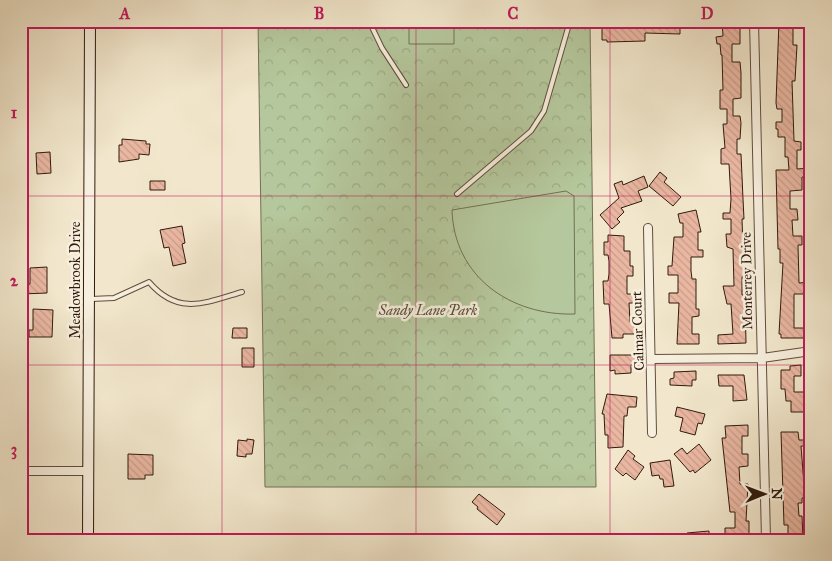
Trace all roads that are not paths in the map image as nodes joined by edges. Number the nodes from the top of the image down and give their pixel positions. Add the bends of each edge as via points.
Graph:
1 (90, 21) edge
2 (369, 21) edge
3 (570, 21) edge
4 (754, 21) edge
5 (406, 85) dead end
6 (456, 194) dead end
7 (648, 228) dead end
8 (242, 292) dead end
9 (89, 299) junction
10 (811, 351) edge
11 (762, 358) junction
12 (652, 359) junction
13 (652, 433) dead end
14 (21, 471) edge
15 (88, 471) junction
16 (88, 540) edge
17 (766, 540) edge

1 - 9 main road, Meadowbrook Drive
2 - 5 lane
3 - 6 lane via 544,111 537,124
4 - 11 street, Monterrey Drive
7 - 12 street, Calmar Court
8 - 9 lane via 203,303 186,304 165,299 149,282 114,298
9 - 15 main road, Meadowbrook Drive
10 - 11 street
11 - 12 street
11 - 17 street, Monterrey Drive
12 - 13 street, Calmar Court
14 - 15 street
15 - 16 main road, Meadowbrook Drive

